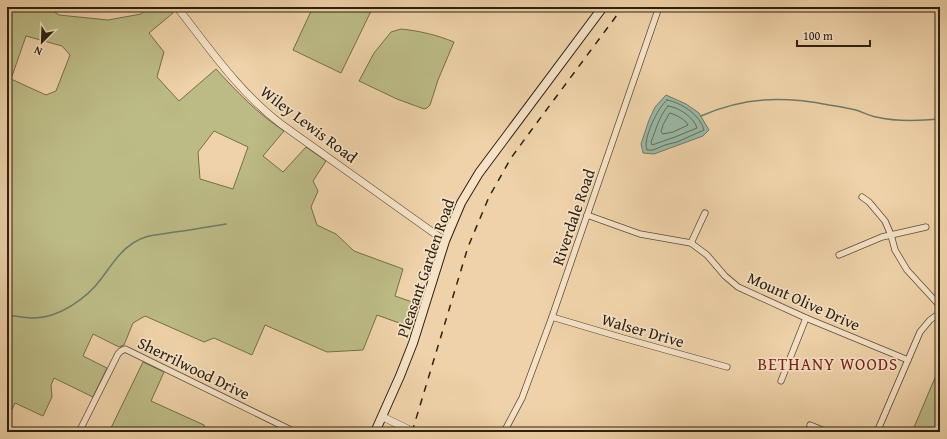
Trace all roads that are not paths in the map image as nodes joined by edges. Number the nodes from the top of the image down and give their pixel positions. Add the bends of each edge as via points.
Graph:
1 (177, 7) edge
2 (603, 7) edge
3 (660, 7) edge
4 (862, 197) dead end
5 (705, 213) dead end
6 (587, 215) junction
7 (926, 227) dead end
8 (891, 234) junction
9 (445, 241) junction
10 (692, 243) junction
11 (839, 255) dead end
12 (940, 306) edge
13 (940, 313) edge
14 (552, 317) junction
15 (806, 318) junction
16 (908, 360) junction
17 (727, 367) dead end
18 (781, 381) dead end
19 (383, 417) junction
20 (810, 425) dead end
21 (79, 432) edge
22 (295, 432) edge
23 (376, 432) edge
24 (414, 432) edge
25 (504, 432) edge
26 (827, 432) edge
27 (878, 432) edge

1 - 9 street, Wiley Lewis Road via 240,87 259,106
2 - 9 main road, Pleasant Garden Road via 479,173 461,203
3 - 6 street, Riverdale Road
4 - 8 street via 880,214
5 - 10 street
6 - 10 street, Mount Olive Drive via 640,234
6 - 14 street, Riverdale Road
7 - 8 street
8 - 11 street
8 - 12 street via 895,250 903,265
9 - 19 main road, Pleasant Garden Road via 413,342
10 - 15 street, Mount Olive Drive via 708,255 738,287
13 - 16 street via 920,332
14 - 17 street, Walser Drive
14 - 25 street, Riverdale Road via 522,398
15 - 16 street, Mount Olive Drive
15 - 18 street
16 - 27 street
19 - 23 main road, Pleasant Garden Road
19 - 24 street
20 - 26 street
21 - 22 street, Sherrilwood Drive via 118,354 125,349

